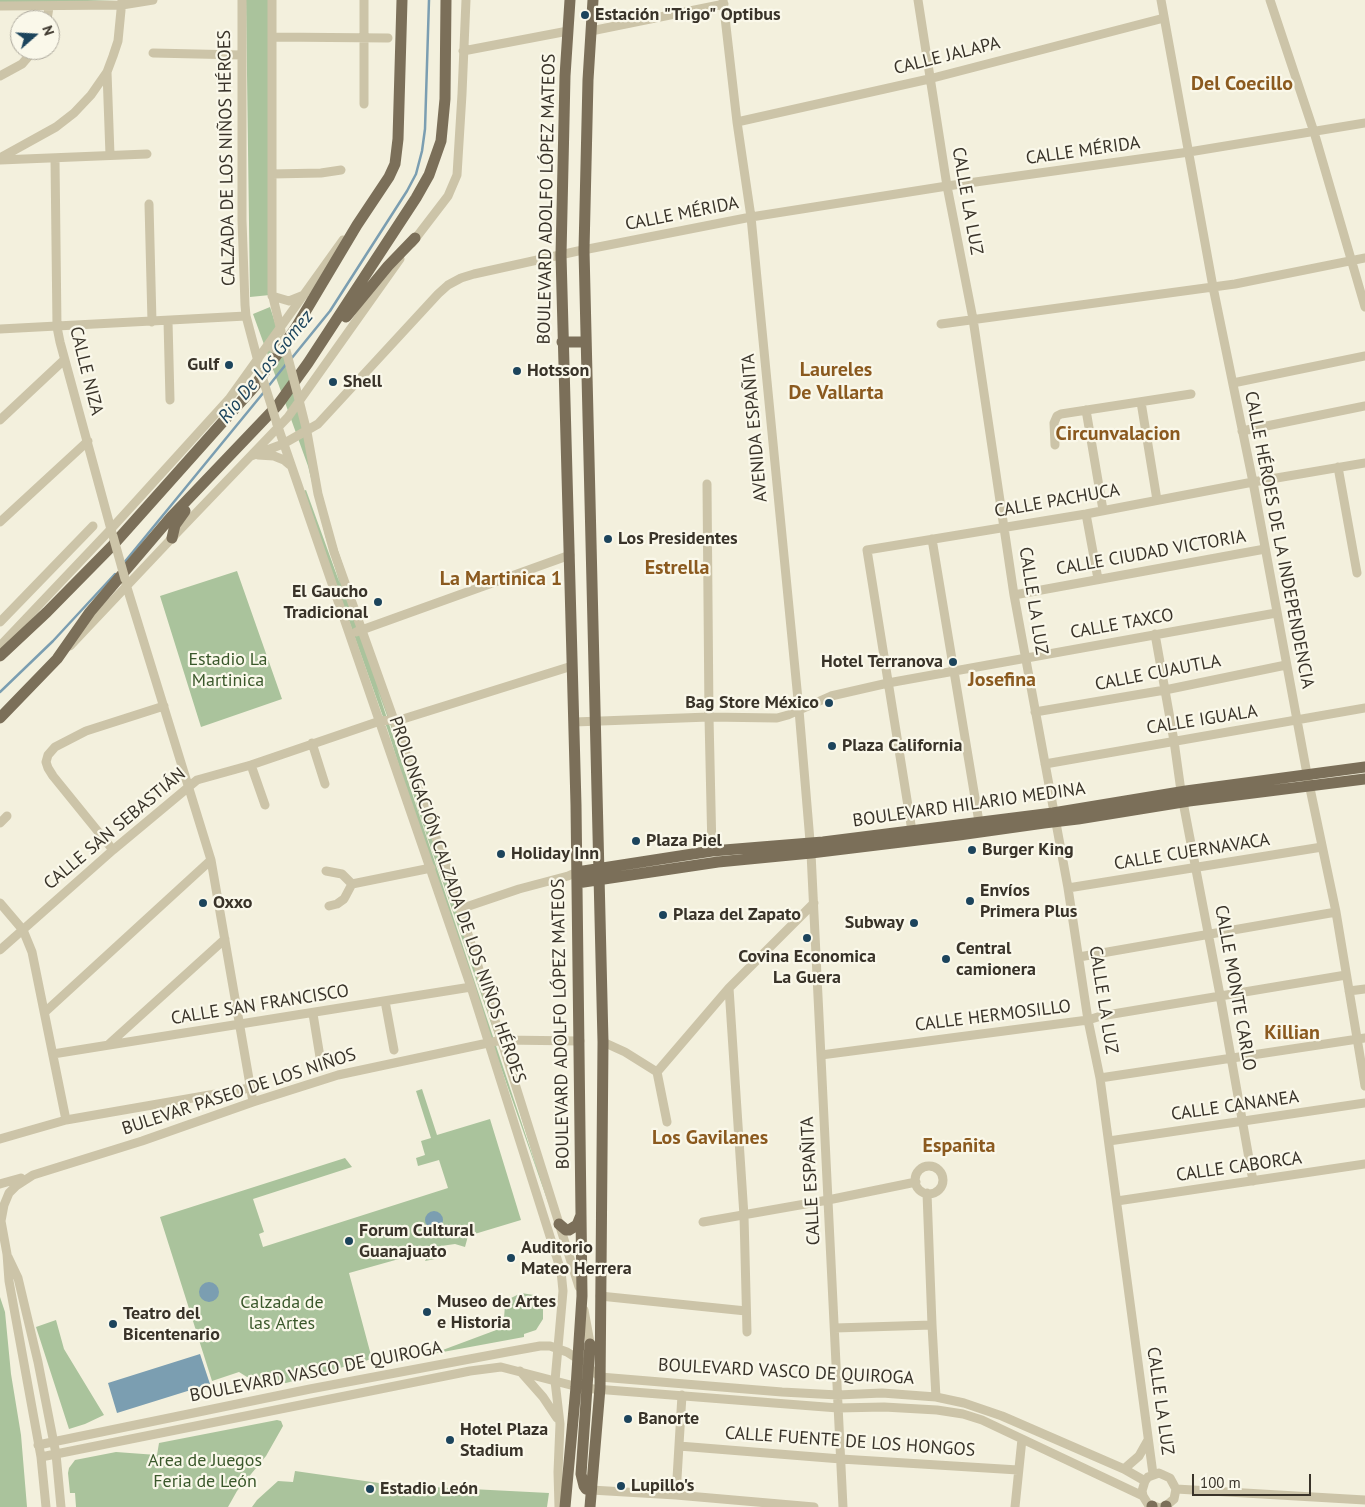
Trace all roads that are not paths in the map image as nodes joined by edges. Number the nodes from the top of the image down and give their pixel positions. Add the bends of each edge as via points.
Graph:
1 (153, 0) edge
2 (242, 0) edge
3 (272, 0) edge
4 (364, 0) edge
5 (402, 0) edge
6 (446, 0) edge
7 (466, 0) edge
8 (570, 0) edge
9 (593, 0) edge
10 (918, 0) edge
11 (1161, 0) edge
12 (1270, 0) edge
13 (723, 2) edge
14 (122, 3) edge
15 (0, 6) edge
16 (49, 7) junction
17 (49, 10) edge
18 (1164, 18) junction
19 (568, 31) junction
20 (591, 31) junction
21 (272, 37) junction
22 (364, 38) junction
23 (388, 38) dead end
24 (464, 51) junction
25 (153, 53) dead end
26 (241, 55) junction
27 (25, 60) edge
28 (108, 72) junction
29 (0, 76) edge
30 (929, 79) junction
31 (364, 104) dead end
32 (737, 122) junction
33 (1365, 123) edge
34 (1314, 132) junction
35 (1189, 152) junction
36 (147, 154) dead end
37 (110, 155) junction
38 (55, 158) junction
39 (0, 159) edge
40 (341, 170) dead end
41 (272, 174) junction
42 (947, 186) junction
43 (149, 204) dead end
44 (751, 217) junction
45 (357, 225) junction
46 (415, 238) junction
47 (584, 250) junction
48 (561, 255) junction
49 (1365, 258) edge
50 (1351, 261) junction
51 (1213, 287) junction
52 (304, 295) junction
53 (272, 296) junction
54 (1365, 307) edge
55 (246, 316) junction
56 (973, 319) junction
57 (168, 321) junction
58 (152, 322) junction
59 (941, 324) dead end
60 (57, 327) junction
61 (280, 328) junction
62 (0, 330) edge
63 (562, 342) junction
64 (586, 342) junction
65 (271, 347) junction
66 (287, 354) junction
67 (1365, 356) edge
68 (64, 360) junction
69 (258, 362) junction
70 (308, 363) junction
71 (1233, 383) junction
72 (1191, 394) dead end
73 (170, 400) dead end
74 (1141, 402) junction
75 (300, 403) junction
76 (277, 406) junction
77 (1365, 406) edge
78 (1086, 410) junction
79 (0, 420) edge
80 (277, 426) junction
81 (1242, 430) junction
82 (307, 432) junction
83 (88, 442) junction
84 (283, 444) junction
85 (1055, 445) dead end
86 (250, 456) junction
87 (1365, 463) edge
88 (291, 466) junction
89 (1338, 467) junction
90 (1252, 482) junction
91 (707, 484) dead end
92 (1157, 500) junction
93 (1102, 510) junction
94 (1086, 514) junction
95 (0, 522) edge
96 (93, 526) dead end
97 (1005, 527) junction
98 (112, 532) junction
99 (172, 538) junction
100 (932, 539) junction
101 (1265, 549) junction
102 (570, 555) junction
103 (1357, 573) dead end
104 (1098, 579) junction
105 (126, 583) junction
106 (1014, 595) junction
107 (1276, 613) junction
108 (1, 617) edge
109 (361, 630) junction
110 (349, 634) junction
111 (1155, 634) junction
112 (0, 646) edge
113 (0, 656) edge
114 (1025, 658) junction
115 (57, 659) junction
116 (1286, 665) junction
117 (572, 666) junction
118 (955, 671) junction
119 (888, 683) junction
120 (1165, 690) junction
121 (164, 706) junction
122 (1365, 708) edge
123 (799, 710) junction
124 (1035, 712) junction
125 (709, 717) junction
126 (0, 718) edge
127 (380, 721) junction
128 (393, 721) junction
129 (1297, 721) junction
130 (574, 722) junction
131 (596, 722) junction
132 (1174, 741) junction
133 (312, 743) junction
134 (251, 764) junction
135 (1045, 764) junction
136 (1365, 767) edge
137 (1307, 774) junction
138 (1365, 779) edge
139 (325, 784) dead end
140 (188, 786) junction
141 (1310, 786) junction
142 (1182, 796) junction
143 (265, 806) dead end
144 (1054, 817) junction
145 (980, 822) junction
146 (912, 831) junction
147 (1322, 847) junction
148 (811, 848) junction
149 (113, 850) junction
150 (712, 851) junction
151 (211, 860) junction
152 (431, 868) junction
153 (1196, 868) junction
154 (326, 871) dead end
155 (600, 873) junction
156 (574, 877) junction
157 (352, 884) junction
158 (1068, 888) junction
159 (0, 903) edge
160 (814, 903) junction
161 (329, 906) dead end
162 (460, 909) junction
163 (1336, 912) junction
164 (23, 930) junction
165 (1208, 933) junction
166 (225, 939) junction
167 (0, 950) edge
168 (1079, 957) junction
169 (1346, 975) junction
170 (471, 987) junction
171 (730, 988) junction
172 (1365, 989) edge
173 (1349, 991) junction
174 (1220, 995) junction
175 (385, 1002) junction
176 (44, 1012) junction
177 (313, 1014) junction
178 (1088, 1020) junction
179 (239, 1025) junction
180 (1361, 1038) edge
181 (502, 1040) junction
182 (580, 1041) junction
183 (489, 1042) junction
184 (603, 1042) junction
185 (109, 1044) junction
186 (394, 1050) dead end
187 (53, 1054) junction
188 (821, 1055) junction
189 (320, 1057) dead end
190 (1231, 1058) junction
191 (657, 1072) junction
192 (1100, 1078) junction
193 (1365, 1086) edge
194 (250, 1088) junction
195 (253, 1102) junction
196 (1365, 1103) edge
197 (66, 1120) junction
198 (667, 1122) dead end
199 (1243, 1122) junction
200 (0, 1139) edge
201 (1109, 1141) junction
202 (1365, 1164) edge
203 (33, 1175) junction
204 (1253, 1181) junction
205 (916, 1182) junction
206 (0, 1184) edge
207 (927, 1193) junction
208 (828, 1200) junction
209 (1117, 1201) junction
210 (582, 1213) junction
211 (744, 1216) junction
212 (703, 1222) dead end
213 (559, 1224) junction
214 (7, 1254) junction
215 (582, 1296) junction
216 (600, 1296) junction
217 (746, 1311) junction
218 (932, 1325) junction
219 (835, 1328) junction
220 (747, 1332) dead end
221 (590, 1344) junction
222 (558, 1348) junction
223 (578, 1359) junction
224 (589, 1369) junction
225 (520, 1371) junction
226 (555, 1381) junction
227 (591, 1385) junction
228 (718, 1386) junction
229 (682, 1395) junction
230 (838, 1395) junction
231 (936, 1397) junction
232 (718, 1398) junction
233 (964, 1402) junction
234 (838, 1408) junction
235 (963, 1414) junction
236 (560, 1424) junction
237 (1022, 1439) junction
238 (1148, 1440) junction
239 (54, 1441) junction
240 (38, 1445) junction
241 (679, 1446) junction
242 (56, 1454) junction
243 (40, 1457) junction
244 (841, 1459) junction
245 (1124, 1469) junction
246 (1018, 1470) junction
247 (1153, 1474) junction
248 (1144, 1481) junction
249 (566, 1482) junction
250 (1176, 1488) junction
251 (591, 1490) junction
252 (676, 1495) junction
253 (1143, 1496) junction
254 (1365, 1500) edge
255 (46, 1507) edge
256 (61, 1507) edge
257 (559, 1507) edge
258 (565, 1507) edge
259 (571, 1507) edge
260 (590, 1507) edge
261 (814, 1507) edge
262 (843, 1507) edge
263 (1015, 1507) edge
264 (1159, 1507) edge

1 - 14 street
2 - 26 street, CALZADA DE LOS NIÑOS HÉROES
3 - 21 street
4 - 22 street
5 - 45 main road via 397,154 389,177
6 - 70 main road via 444,124 429,175
7 - 24 street
8 - 19 main road, BOULEVARD ADOLFO LÓPEZ MATEOS
9 - 20 main road, BOULEVARD ADOLFO LÓPEZ MATEOS
10 - 30 street, CALLE LA LUZ
11 - 18 street, CALLE HÉROES DE LA INDEPENDENCIA
12 - 34 street
13 - 20 street
13 - 32 street, AVENIDA ESPAÑITA
14 - 16 street
14 - 28 street via 118,41
15 - 16 street
16 - 17 street
18 - 30 street, CALLE JALAPA
18 - 35 street, CALLE HÉROES DE LA INDEPENDENCIA
19 - 24 street
19 - 48 main road, BOULEVARD ADOLFO LÓPEZ MATEOS
20 - 47 main road, BOULEVARD ADOLFO LÓPEZ MATEOS
21 - 22 street
21 - 41 street
22 - 23 street
22 - 31 street
24 - 46 street via 457,175 448,196
25 - 26 street
26 - 55 street, CALZADA DE LOS NIÑOS HÉROES
27 - 29 street
28 - 37 street
28 - 39 street via 74,113
30 - 32 street, CALLE JALAPA
30 - 42 street, CALLE LA LUZ
32 - 44 street, AVENIDA ESPAÑITA
33 - 34 street, CALLE MÉRIDA
34 - 35 street, CALLE MÉRIDA
34 - 50 street
35 - 42 street, CALLE MÉRIDA
35 - 51 street, CALLE HÉROES DE LA INDEPENDENCIA
36 - 37 street
37 - 38 street
38 - 39 street
38 - 60 street, CALLE NIZA
40 - 41 street
41 - 53 street
42 - 44 street, CALLE MÉRIDA
42 - 56 street, CALLE LA LUZ
43 - 58 street
44 - 47 street, CALLE MÉRIDA
44 - 123 street, AVENIDA ESPAÑITA
45 - 52 street via 334,251
45 - 113 main road via 295,329 254,388 113,545
46 - 70 main road
46 - 75 street
47 - 48 street, CALLE MÉRIDA
47 - 64 main road, BOULEVARD ADOLFO LÓPEZ MATEOS
48 - 63 main road, BOULEVARD ADOLFO LÓPEZ MATEOS
48 - 82 street, CALLE MÉRIDA via 474,274 448,286
49 - 50 street
50 - 51 street
50 - 54 street
51 - 56 street
51 - 71 street, CALLE HÉROES DE LA INDEPENDENCIA
52 - 53 street via 289,300
52 - 61 street
53 - 61 street, PROLONGACIÓN CALZADA DE LOS NIÑOS HÉROES
55 - 57 street
55 - 69 street, PROLONGACIÓN CALZADA DE LOS NIÑOS HÉROES
56 - 59 street
56 - 97 street, CALLE LA LUZ
57 - 58 street
57 - 73 street
58 - 60 street
60 - 62 street
60 - 68 street, CALLE NIZA
61 - 65 street
61 - 66 street, PROLONGACIÓN CALZADA DE LOS NIÑOS HÉROES, bridge
63 - 64 main road
63 - 102 main road, BOULEVARD ADOLFO LÓPEZ MATEOS
64 - 131 main road, BOULEVARD ADOLFO LÓPEZ MATEOS
65 - 66 street, bridge
65 - 69 street
66 - 75 street, PROLONGACIÓN CALZADA DE LOS NIÑOS HÉROES, bridge
67 - 71 street
68 - 79 street
68 - 83 street, CALLE NIZA
69 - 80 street, PROLONGACIÓN CALZADA DE LOS NIÑOS HÉROES, bridge
69 - 98 street
70 - 76 main road
71 - 81 street, CALLE HÉROES DE LA INDEPENDENCIA
72 - 74 street
74 - 78 street
74 - 92 street
75 - 80 street
75 - 82 street, PROLONGACIÓN CALZADA DE LOS NIÑOS HÉROES
76 - 99 main road via 264,426 184,512 175,525
76 - 115 main road via 126,568
77 - 81 street
78 - 85 street via 1057,416 1054,423
78 - 93 street
80 - 84 street, PROLONGACIÓN CALZADA DE LOS NIÑOS HÉROES
80 - 86 street
81 - 90 street, CALLE HÉROES DE LA INDEPENDENCIA
82 - 84 street, CALLE MÉRIDA
82 - 109 street, PROLONGACIÓN CALZADA DE LOS NIÑOS HÉROES via 320,502
83 - 95 street
83 - 98 street, CALLE NIZA
84 - 86 street, CALLE MÉRIDA
84 - 88 street, PROLONGACIÓN CALZADA DE LOS NIÑOS HÉROES
86 - 88 street via 274,456
86 - 99 street
87 - 89 street, CALLE PACHUCA
88 - 110 street, PROLONGACIÓN CALZADA DE LOS NIÑOS HÉROES
89 - 90 street, CALLE PACHUCA
89 - 103 street
90 - 92 street, CALLE PACHUCA
90 - 101 street, CALLE HÉROES DE LA INDEPENDENCIA
91 - 125 street
92 - 93 street, CALLE PACHUCA
93 - 94 street, CALLE PACHUCA
94 - 97 street, CALLE PACHUCA
94 - 104 street
96 - 108 street
97 - 100 street, CALLE PACHUCA
97 - 106 street, CALLE LA LUZ
98 - 105 street, CALLE NIZA, bridge
98 - 112 street
99 - 105 street
100 - 118 street
100 - 119 street, CALLE PACHUCA via 867,550
101 - 104 street, CALLE CIUDAD VICTORIA
101 - 107 street, CALLE HÉROES DE LA INDEPENDENCIA
102 - 109 street
102 - 117 main road, BOULEVARD ADOLFO LÓPEZ MATEOS
104 - 106 street, CALLE CIUDAD VICTORIA
105 - 115 street via 87,630
105 - 121 street, CALLE NIZA
106 - 114 street, CALLE LA LUZ
107 - 111 street, CALLE TAXCO
107 - 116 street, CALLE HÉROES DE LA INDEPENDENCIA
109 - 110 street
109 - 128 street, PROLONGACIÓN CALZADA DE LOS NIÑOS HÉROES
110 - 127 street, PROLONGACIÓN CALZADA DE LOS NIÑOS HÉROES
111 - 114 street, CALLE TAXCO
111 - 120 street, CALLE MONTE CARLO
114 - 118 street, CALLE TAXCO
114 - 124 street, CALLE LA LUZ
115 - 126 main road
116 - 120 street, CALLE CUAUTLA
116 - 129 street, CALLE HÉROES DE LA INDEPENDENCIA
117 - 128 street, CALLE SAN SEBASTIÁN
117 - 130 main road, BOULEVARD ADOLFO LÓPEZ MATEOS
118 - 119 street, CALLE TAXCO
118 - 145 street
119 - 123 street, CALLE TAXCO via 831,696
119 - 146 street
120 - 124 street, CALLE CUAUTLA
120 - 132 street, CALLE MONTE CARLO
121 - 140 street, CALLE NIZA
121 - 149 street via 86,731 55,747 48,755 46,762 53,776
122 - 129 street, CALLE IGUALA
123 - 125 street, CALLE TAXCO via 777,718
123 - 148 street, AVENIDA ESPAÑITA
124 - 135 street, CALLE LA LUZ
125 - 131 street, CALLE TAXCO
125 - 150 street
127 - 128 street, CALLE SAN SEBASTIÁN
127 - 133 street, CALLE SAN SEBASTIÁN
127 - 152 street, PROLONGACIÓN CALZADA DE LOS NIÑOS HÉROES
128 - 162 street, PROLONGACIÓN CALZADA DE LOS NIÑOS HÉROES
129 - 132 street, CALLE IGUALA
129 - 137 street, CALLE HÉROES DE LA INDEPENDENCIA
130 - 131 street, CALLE TAXCO
130 - 156 main road, BOULEVARD ADOLFO LÓPEZ MATEOS
131 - 155 main road, BOULEVARD ADOLFO LÓPEZ MATEOS
132 - 135 street, CALLE IGUALA
132 - 142 street, CALLE MONTE CARLO
133 - 134 street, CALLE SAN SEBASTIÁN
133 - 139 street
134 - 140 street, CALLE SAN SEBASTIÁN via 197,780
134 - 143 street
135 - 144 street, CALLE LA LUZ
136 - 137 main road, BOULEVARD HILARIO MEDINA
137 - 141 street, CALLE HÉROES DE LA INDEPENDENCIA
137 - 142 main road, BOULEVARD HILARIO MEDINA
138 - 141 main road, BOULEVARD HILARIO MEDINA
140 - 149 street, CALLE SAN SEBASTIÁN
140 - 151 street, CALLE NIZA
141 - 142 main road, BOULEVARD HILARIO MEDINA
141 - 147 street, CALLE HÉROES DE LA INDEPENDENCIA
142 - 144 main road, BOULEVARD HILARIO MEDINA via 1078,819
142 - 153 street, CALLE MONTE CARLO
144 - 145 main road, BOULEVARD HILARIO MEDINA
144 - 148 main road, BOULEVARD HILARIO MEDINA via 959,836
144 - 158 street, CALLE LA LUZ
145 - 146 main road, BOULEVARD HILARIO MEDINA
146 - 148 main road, BOULEVARD HILARIO MEDINA
147 - 153 street, CALLE CUERNAVACA
147 - 163 street, CALLE HÉROES DE LA INDEPENDENCIA
148 - 150 main road, BOULEVARD HILARIO MEDINA
148 - 155 main road, BOULEVARD HILARIO MEDINA via 718,862
148 - 160 street, CALLE ESPAÑITA
149 - 164 street, CALLE SAN SEBASTIÁN
150 - 155 main road, BOULEVARD HILARIO MEDINA
151 - 166 street, CALLE NIZA
151 - 176 street
152 - 157 street
152 - 170 street, PROLONGACIÓN CALZADA DE LOS NIÑOS HÉROES
153 - 158 street, CALLE CUERNAVACA
153 - 165 street, CALLE MONTE CARLO
154 - 157 street via 342,874
155 - 156 main road, BOULEVARD HILARIO MEDINA
155 - 184 main road, BOULEVARD ADOLFO LÓPEZ MATEOS
156 - 162 street via 519,889
156 - 182 main road, BOULEVARD ADOLFO LÓPEZ MATEOS
157 - 161 street via 344,899
158 - 168 street, CALLE LA LUZ
159 - 164 street
160 - 171 street
160 - 188 street, CALLE ESPAÑITA
162 - 181 street, PROLONGACIÓN CALZADA DE LOS NIÑOS HÉROES
163 - 165 street
163 - 169 street, CALLE HÉROES DE LA INDEPENDENCIA
164 - 167 street, CALLE SAN SEBASTIÁN
164 - 176 street via 32,952
165 - 168 street
165 - 174 street, CALLE MONTE CARLO
166 - 179 street, CALLE NIZA
166 - 185 street
168 - 178 street, CALLE LA LUZ
169 - 173 street, CALLE HÉROES DE LA INDEPENDENCIA
169 - 174 street, CALLE HERMOSILLO
170 - 175 street, CALLE SAN FRANCISCO
170 - 183 street, PROLONGACIÓN CALZADA DE LOS NIÑOS HÉROES
171 - 191 street
171 - 211 street
172 - 173 street
173 - 180 street, CALLE HÉROES DE LA INDEPENDENCIA
174 - 178 street, CALLE HERMOSILLO
174 - 190 street, CALLE MONTE CARLO
175 - 177 street, CALLE SAN FRANCISCO
175 - 186 street
176 - 187 street
177 - 179 street, CALLE SAN FRANCISCO
177 - 189 street
178 - 188 street, CALLE HERMOSILLO
178 - 192 street, CALLE LA LUZ
179 - 185 street, CALLE SAN FRANCISCO
179 - 194 street, CALLE NIZA
180 - 190 street
180 - 193 street, CALLE HÉROES DE LA INDEPENDENCIA
181 - 182 street, BULEVAR PASEO DE LOS NIÑOS
181 - 183 street, BULEVAR PASEO DE LOS NIÑOS
181 - 213 street, PROLONGACIÓN CALZADA DE LOS NIÑOS HÉROES
182 - 210 main road, BOULEVARD ADOLFO LÓPEZ MATEOS
183 - 195 street, BULEVAR PASEO DE LOS NIÑOS via 338,1074
183 - 222 street, PROLONGACIÓN CALZADA DE LOS NIÑOS HÉROES via 561,1271 564,1291
184 - 191 street
184 - 216 main road, BOULEVARD ADOLFO LÓPEZ MATEOS
185 - 187 street, CALLE SAN FRANCISCO
187 - 197 street
188 - 208 street, CALLE ESPAÑITA
190 - 192 street
190 - 199 street, CALLE MONTE CARLO
191 - 198 street
192 - 201 street, CALLE LA LUZ
194 - 195 street, CALLE NIZA
194 - 197 street
195 - 203 street, BULEVAR PASEO DE LOS NIÑOS
196 - 199 street, CALLE CANANEA
197 - 200 street
199 - 201 street, CALLE CANANEA
199 - 204 street, CALLE MONTE CARLO
201 - 209 street, CALLE LA LUZ
202 - 204 street, CALLE CABORCA
203 - 206 street
203 - 214 street, BULEVAR PASEO DE LOS NIÑOS via 9,1193 4,1205 1,1220
204 - 209 street, CALLE CABORCA
205 - 207 street via 920,1190
205 - 207 street via 923,1167 939,1170 943,1178 940,1188
205 - 208 street
207 - 218 street
208 - 211 street
208 - 219 street, CALLE ESPAÑITA
209 - 238 street, CALLE LA LUZ
210 - 213 main road via 577,1225 569,1230
210 - 215 main road, BOULEVARD ADOLFO LÓPEZ MATEOS
211 - 212 street
211 - 217 street
213 - 215 street, PROLONGACIÓN CALZADA DE LOS NIÑOS HÉROES
214 - 239 street, BULEVAR PASEO DE LOS NIÑOS via 18,1278
214 - 240 street, BULEVAR PASEO DE LOS NIÑOS
215 - 221 street, PROLONGACIÓN CALZADA DE LOS NIÑOS HÉROES
215 - 223 main road, BOULEVARD ADOLFO LÓPEZ MATEOS
216 - 217 street
216 - 227 main road, BOULEVARD ADOLFO LÓPEZ MATEOS
217 - 220 street
218 - 219 street
218 - 231 street
219 - 230 street, CALLE ESPAÑITA
221 - 224 main road
221 - 227 street, PROLONGACIÓN CALZADA DE LOS NIÑOS HÉROES
222 - 223 street, BOULEVARD VASCO DE QUIROGA
222 - 226 street, PROLONGACIÓN CALZADA DE LOS NIÑOS HÉROES
222 - 239 street, BOULEVARD VASCO DE QUIROGA via 540,1346 507,1352
223 - 224 street, BOULEVARD VASCO DE QUIROGA
223 - 227 main road, BOULEVARD ADOLFO LÓPEZ MATEOS
224 - 227 main road
225 - 226 street, BOULEVARD VASCO DE QUIROGA
225 - 236 street via 553,1410
225 - 242 street, BOULEVARD VASCO DE QUIROGA via 501,1367 470,1371
226 - 227 street, BOULEVARD VASCO DE QUIROGA
226 - 236 street, PROLONGACIÓN CALZADA DE LOS NIÑOS HÉROES
227 - 228 street, BOULEVARD VASCO DE QUIROGA
227 - 229 street, BOULEVARD VASCO DE QUIROGA
227 - 249 main road, BOULEVARD ADOLFO LÓPEZ MATEOS
227 - 251 main road, BOULEVARD ADOLFO LÓPEZ MATEOS
228 - 230 street, BOULEVARD VASCO DE QUIROGA
228 - 232 street
229 - 232 street, BOULEVARD VASCO DE QUIROGA
229 - 241 street
230 - 231 street, BOULEVARD VASCO DE QUIROGA via 882,1393
230 - 234 street, CALLE ESPAÑITA
231 - 233 street, BOULEVARD VASCO DE QUIROGA
232 - 234 street, BOULEVARD VASCO DE QUIROGA
233 - 235 street
233 - 245 street, BOULEVARD VASCO DE QUIROGA
234 - 235 street, BOULEVARD VASCO DE QUIROGA via 884,1407
234 - 244 street, CALLE ESPAÑITA
235 - 237 street, BOULEVARD VASCO DE QUIROGA
236 - 257 street, PROLONGACIÓN CALZADA DE LOS NIÑOS HÉROES
237 - 246 street
237 - 253 street, BOULEVARD VASCO DE QUIROGA
238 - 245 street via 1143,1451
238 - 247 street, CALLE LA LUZ
239 - 240 street, BOULEVARD VASCO DE QUIROGA
239 - 242 street, BULEVAR PASEO DE LOS NIÑOS
240 - 243 street, BULEVAR PASEO DE LOS NIÑOS
241 - 244 street, CALLE FUENTE DE LOS HONGOS
241 - 252 street
242 - 243 street, BOULEVARD VASCO DE QUIROGA
242 - 256 street, BULEVAR PASEO DE LOS NIÑOS
243 - 255 street, BULEVAR PASEO DE LOS NIÑOS
244 - 246 street, CALLE FUENTE DE LOS HONGOS
244 - 262 street, CALLE ESPAÑITA
245 - 248 street, BOULEVARD VASCO DE QUIROGA
246 - 263 street
247 - 248 street
247 - 250 street via 1165,1474
248 - 253 street
249 - 258 main road, BOULEVARD ADOLFO LÓPEZ MATEOS
249 - 259 main road
250 - 254 street
250 - 264 street via 1174,1499
251 - 252 street
251 - 260 main road, BOULEVARD ADOLFO LÓPEZ MATEOS
252 - 261 street
253 - 264 street via 1148,1504

